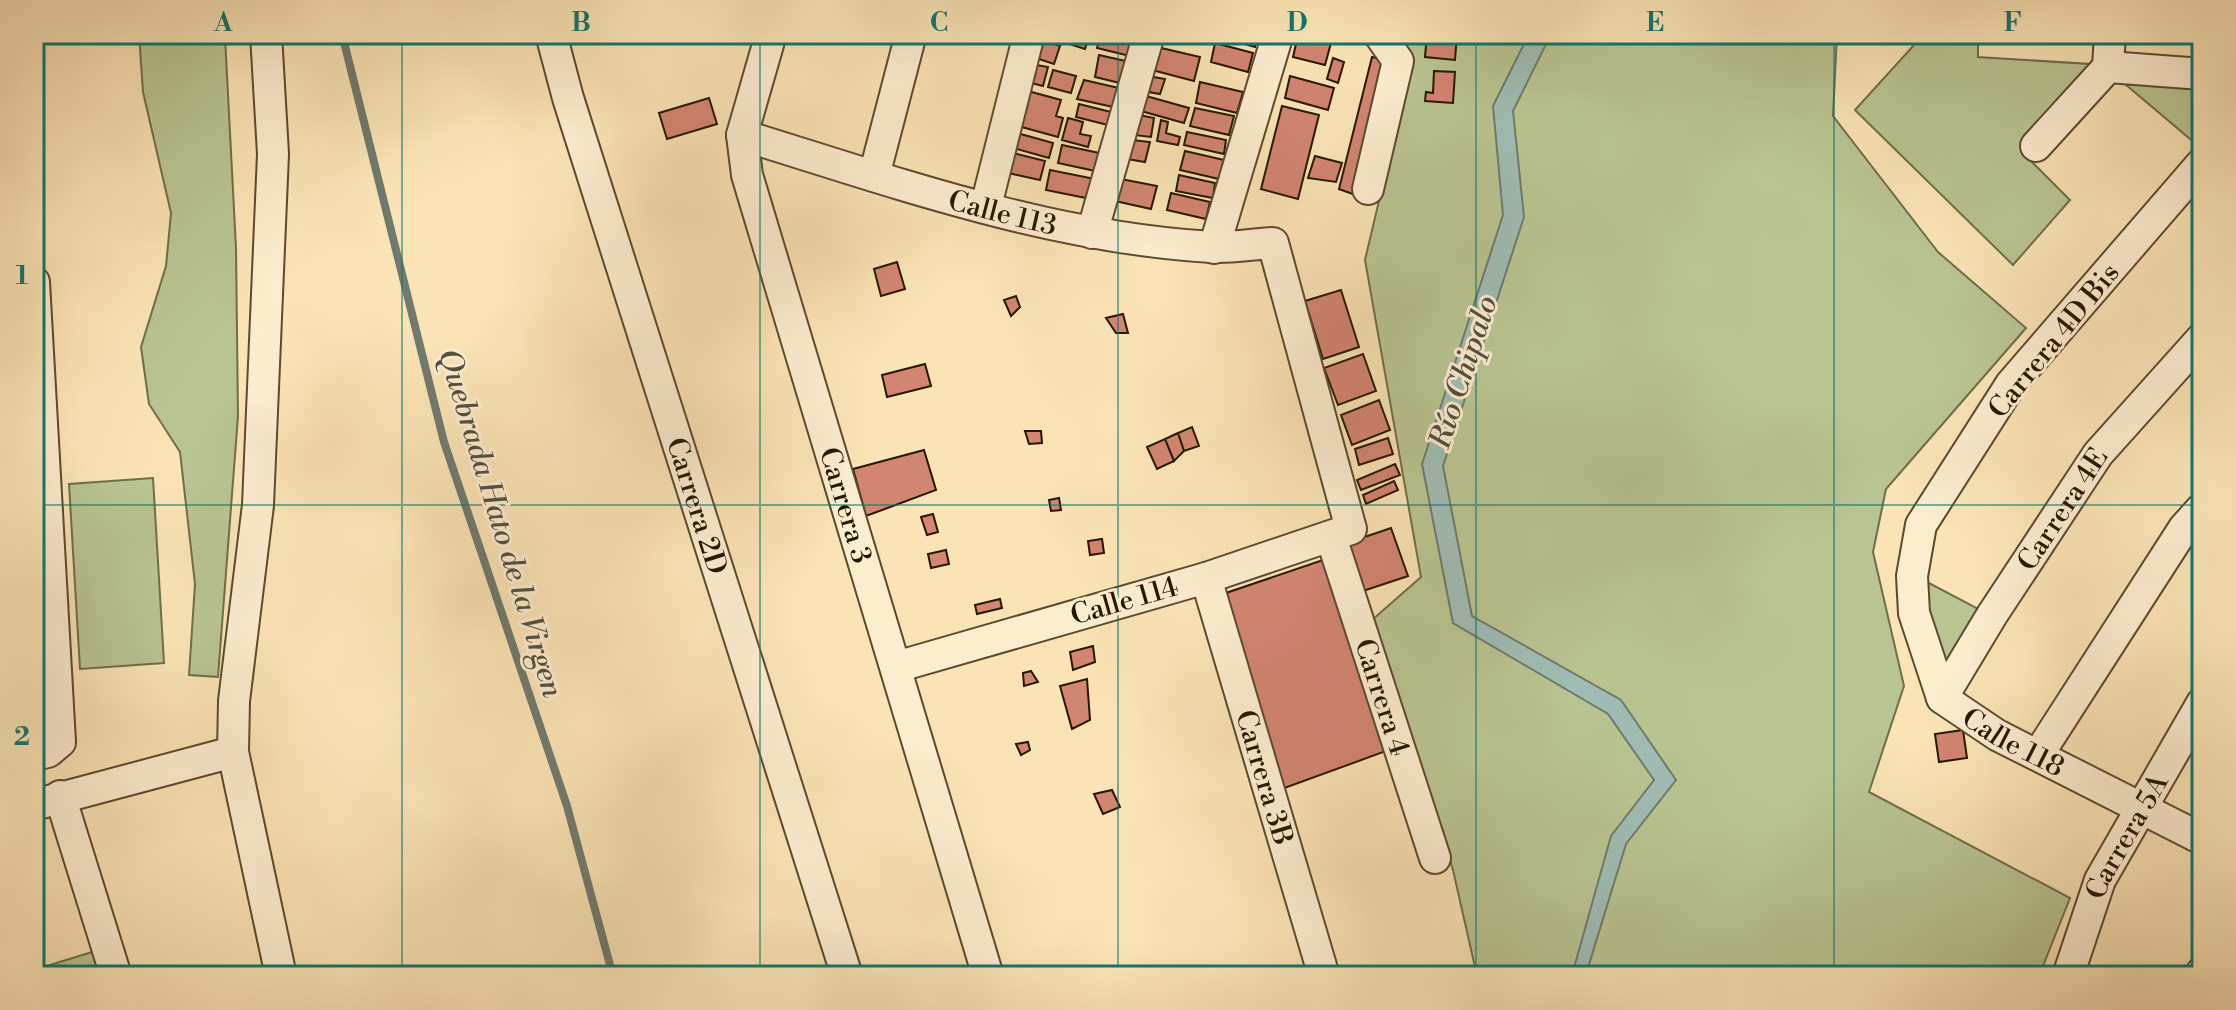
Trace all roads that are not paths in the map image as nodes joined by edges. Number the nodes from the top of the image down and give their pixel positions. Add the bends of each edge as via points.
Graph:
1 (266, 34) edge
2 (551, 34) edge
3 (771, 34) edge
4 (911, 34) edge
5 (1029, 34) edge
6 (1149, 34) edge
7 (1278, 34) edge
8 (2110, 34) edge
9 (1382, 36) edge
10 (2108, 67) junction
11 (2202, 74) edge
12 (742, 135) junction
13 (2036, 146) dead end
14 (2202, 163) edge
15 (874, 176) junction
16 (1368, 189) dead end
17 (986, 206) junction
18 (1092, 233) junction
19 (1273, 243) joint
20 (1214, 248) junction
21 (34, 282) edge
22 (2202, 338) edge
23 (39, 445) edge
24 (2202, 508) edge
25 (1341, 533) junction
26 (1912, 576) joint
27 (1206, 578) junction
28 (896, 667) junction
29 (1942, 698) junction
30 (2202, 703) edge
31 (47, 748) edge
32 (233, 752) junction
33 (2038, 755) junction
34 (47, 800) edge
35 (2139, 809) junction
36 (2202, 839) edge
37 (1435, 858) dead end
38 (116, 976) edge
39 (281, 976) edge
40 (847, 976) edge
41 (988, 976) edge
42 (1324, 976) edge
43 (2068, 976) edge

1 - 32 street via 273,154 258,505 234,701
2 - 40 street, Carrera 2D
3 - 12 street, Carrera 3
4 - 15 street
5 - 17 street
6 - 18 street
7 - 20 street
8 - 10 street
9 - 16 street via 1398,61
10 - 11 street
10 - 13 street
12 - 15 street, Calle 113
12 - 28 street, Carrera 3 via 747,175 768,249
14 - 26 street, Carrera 4D Bis via 2011,384 1921,525
15 - 17 street, Calle 113
17 - 18 street, Calle 113
18 - 20 street, Calle 113
19 - 20 street, Calle 113
19 - 25 street, Carrera 4
21 - 23 street
22 - 29 street, Carrera 4E via 2098,454
23 - 31 street
24 - 33 street
25 - 27 street, Calle 114
25 - 37 street, Carrera 4
26 - 29 street, Calle 118 via 1914,613
27 - 28 street, Calle 114
27 - 42 street, Carrera 3B
28 - 41 street, Carrera 3
29 - 33 street, Calle 118
30 - 35 street, Carrera 5A
32 - 34 street
32 - 39 street
33 - 35 street, Calle 118
34 - 38 street
35 - 36 street, Calle 118
35 - 43 street, Carrera 5A via 2100,880

